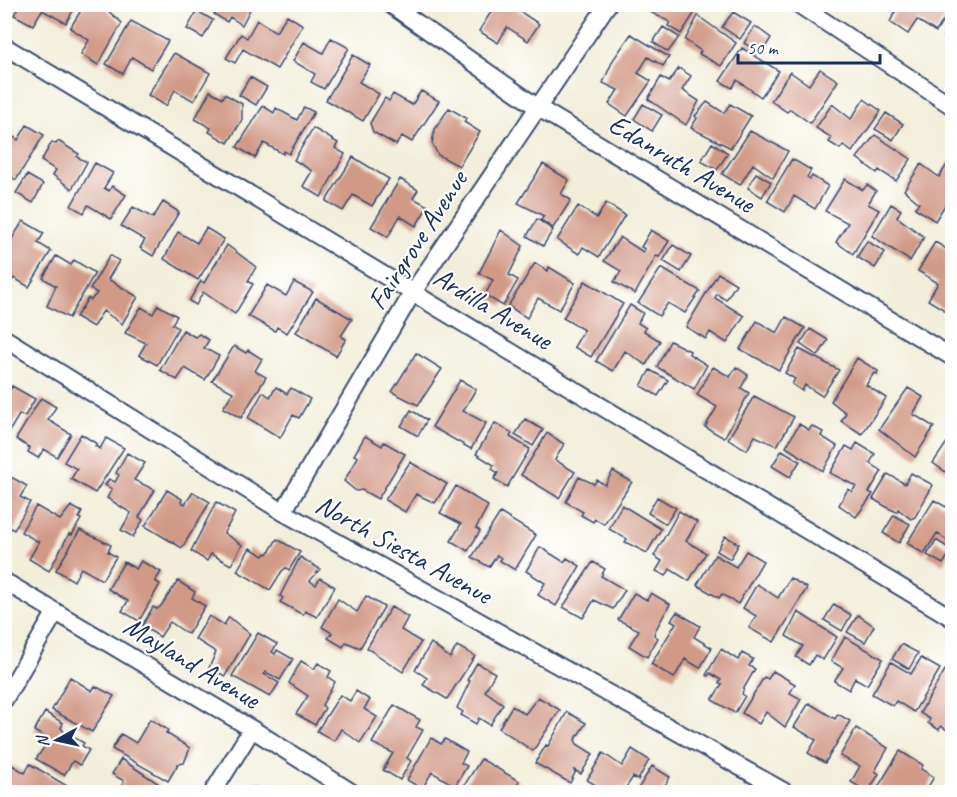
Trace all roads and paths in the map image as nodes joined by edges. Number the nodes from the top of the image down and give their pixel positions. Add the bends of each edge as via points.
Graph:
1 (390, 4) edge
2 (608, 4) edge
3 (798, 4) edge
4 (4, 46) edge
5 (952, 106) edge
6 (537, 107) junction
7 (413, 292) junction
8 (4, 338) edge
9 (952, 357) edge
10 (283, 512) junction
11 (4, 581) edge
12 (55, 613) junction
13 (952, 618) edge
14 (4, 700) edge
15 (252, 729) junction
16 (213, 792) edge
17 (351, 792) edge
18 (785, 792) edge

1 - 6 street, Edanruth Avenue
2 - 6 street, Fairgrove Avenue
3 - 5 street
4 - 7 street, Ardilla Avenue
6 - 7 street, Fairgrove Avenue
6 - 9 street, Edanruth Avenue
7 - 10 street, Fairgrove Avenue
7 - 13 street, Ardilla Avenue
8 - 10 street, North Siesta Avenue
10 - 18 street, North Siesta Avenue
11 - 12 street, Mayland Avenue
12 - 14 street
12 - 15 street, Mayland Avenue
15 - 16 street
15 - 17 street, Mayland Avenue

